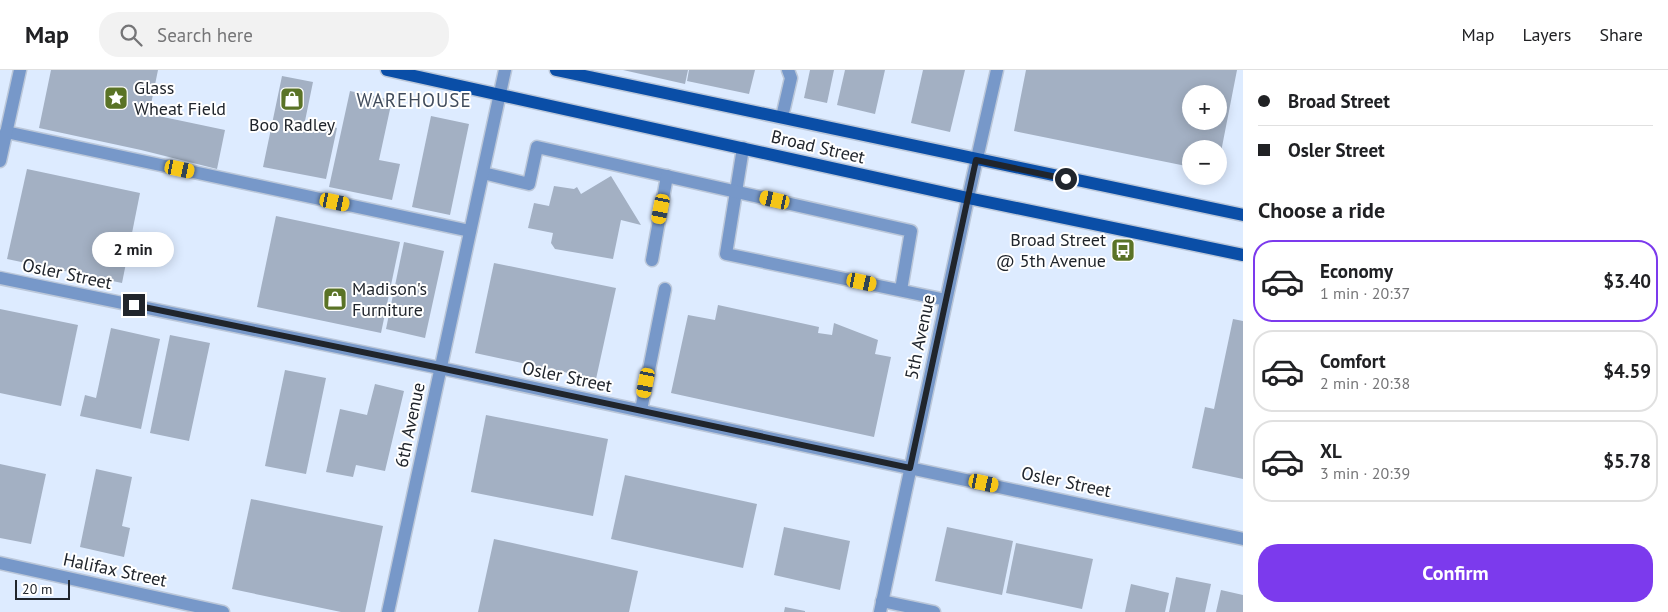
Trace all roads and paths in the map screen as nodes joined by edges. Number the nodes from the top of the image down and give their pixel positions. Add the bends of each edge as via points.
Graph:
1 (20, 70) edge
2 (387, 70) edge
3 (505, 70) edge
4 (556, 70) edge
5 (788, 70) edge
6 (997, 70) edge
7 (500, 94) junction
8 (6, 102) edge
9 (782, 117) junction
10 (6, 132) junction
11 (743, 148) junction
12 (976, 160) junction
13 (0, 161) edge
14 (483, 172) junction
15 (668, 176) junction
16 (736, 191) junction
17 (968, 198) junction
18 (1243, 215) edge
19 (470, 231) junction
20 (1243, 255) edge
21 (652, 260) dead end
22 (0, 278) edge
23 (665, 289) dead end
24 (901, 290) junction
25 (946, 300) junction
26 (440, 368) junction
27 (641, 410) junction
28 (910, 468) junction
29 (1243, 539) edge
30 (0, 563) edge
31 (881, 606) edge
32 (224, 612) edge
33 (388, 612) edge
34 (934, 612) edge

1 - 8 street
2 - 7 main road, Broad Street
3 - 7 street, 6th Avenue
4 - 9 main road, Broad Street
5 - 9 street via 791,78
6 - 12 street, 5th Avenue
7 - 11 main road, Broad Street
7 - 14 street, 6th Avenue
8 - 10 street
9 - 12 main road, Broad Street
10 - 13 street
10 - 19 street
11 - 16 street
11 - 17 main road, Broad Street
12 - 17 street, 5th Avenue
12 - 18 main road, Broad Street
14 - 15 street via 529,184 537,147
14 - 19 street, 6th Avenue
15 - 16 street
15 - 21 street
16 - 24 street via 911,230
16 - 24 street via 726,254
17 - 20 main road, Broad Street
17 - 25 street, 5th Avenue
19 - 26 street, 6th Avenue
22 - 26 street, Osler Street
23 - 27 street
24 - 25 street
25 - 28 street, 5th Avenue
26 - 27 street, Osler Street
26 - 33 street, 6th Avenue
27 - 28 street, Osler Street
28 - 29 street, Osler Street
28 - 31 street, 5th Avenue
30 - 32 street, Halifax Street
31 - 34 street

